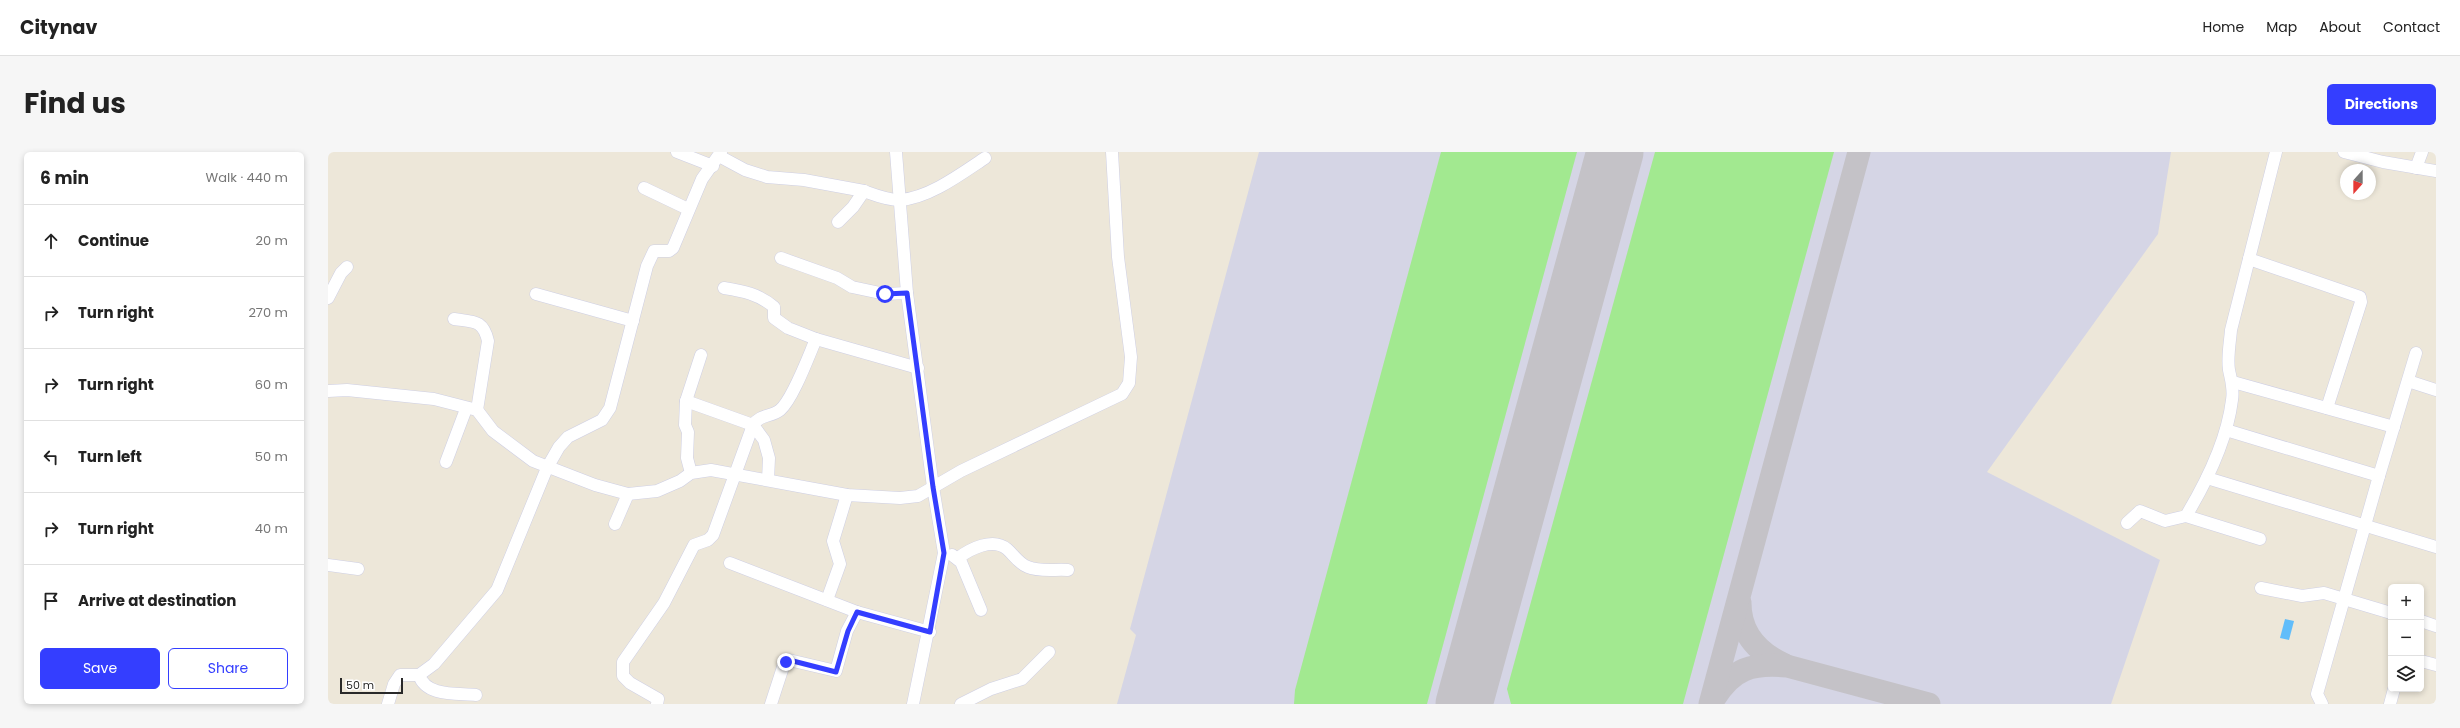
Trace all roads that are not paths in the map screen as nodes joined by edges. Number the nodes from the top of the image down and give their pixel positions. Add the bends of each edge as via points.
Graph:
1 (677, 152) edge
2 (896, 152) edge
3 (1112, 152) edge
4 (2276, 152) edge
5 (2422, 152) edge
6 (2352, 153) edge
7 (717, 158) edge
8 (985, 158) dead end
9 (2416, 168) junction
10 (2436, 171) edge
11 (644, 188) dead end
12 (864, 191) junction
13 (900, 200) junction
14 (688, 209) junction
15 (838, 222) dead end
16 (781, 258) dead end
17 (2248, 259) junction
18 (347, 267) dead end
19 (724, 288) dead end
20 (907, 293) junction
21 (536, 294) dead end
22 (328, 298) edge
23 (454, 319) dead end
24 (633, 321) junction
25 (816, 339) junction
26 (2416, 354) dead end
27 (701, 355) dead end
28 (918, 368) junction
29 (2408, 381) junction
30 (2233, 382) junction
31 (2436, 390) edge
32 (328, 391) edge
33 (686, 401) junction
34 (2326, 408) junction
35 (471, 410) junction
36 (754, 425) junction
37 (2394, 426) junction
38 (2226, 430) junction
39 (446, 462) dead end
40 (547, 468) junction
41 (691, 473) junction
42 (734, 475) junction
43 (2379, 476) junction
44 (2207, 478) junction
45 (768, 480) junction
46 (933, 487) junction
47 (628, 494) junction
48 (847, 495) junction
49 (2186, 516) junction
50 (2127, 523) dead end
51 (615, 524) dead end
52 (2365, 526) junction
53 (2260, 539) dead end
54 (2435, 543) edge
55 (944, 553) junction
56 (958, 558) junction
57 (730, 562) dead end
58 (328, 565) edge
59 (358, 569) dead end
60 (1068, 570) dead end
61 (2261, 588) dead end
62 (2344, 599) junction
63 (827, 600) junction
64 (981, 610) dead end
65 (857, 612) junction
66 (2388, 612) edge
67 (2424, 622) edge
68 (2436, 626) edge
69 (930, 632) junction
70 (1049, 652) dead end
71 (2424, 662) edge
72 (2436, 665) edge
73 (419, 675) junction
74 (2393, 692) edge
75 (476, 696) dead end
76 (388, 704) edge
77 (657, 704) edge
78 (772, 704) edge
79 (913, 704) edge
80 (962, 704) edge
81 (2322, 704) edge
82 (2390, 704) edge

1 - 7 street
2 - 13 street
3 - 46 street via 1118,257 1131,357 1129,382 1122,394
4 - 17 street
5 - 9 street
6 - 9 street
7 - 12 street via 767,177 804,180
7 - 14 street via 702,178
8 - 13 street via 931,190
9 - 10 street
11 - 14 street
12 - 13 street
12 - 15 street
13 - 20 street
14 - 24 street via 673,248 669,251 654,251 650,259
16 - 20 street via 837,278 852,287 867,291
17 - 30 street via 2230,343 2229,371
17 - 34 street via 2360,297 2361,302
18 - 22 street
19 - 25 street via 746,291 761,298 774,307 774,318 788,328
20 - 28 street
21 - 24 street
23 - 35 street via 479,323 485,330 488,341
24 - 40 street via 610,408 602,420 568,437
25 - 28 street
25 - 36 street via 783,407 756,420
26 - 29 street
27 - 33 street
28 - 46 street
29 - 31 street
29 - 37 street
30 - 34 street
30 - 38 street via 2233,399
32 - 35 street via 347,390 434,399
33 - 36 street
33 - 41 street via 687,458
34 - 37 street
35 - 39 street
35 - 40 street via 517,450
36 - 42 street
36 - 45 street via 764,440 770,458
37 - 43 street
38 - 43 street
38 - 44 street
40 - 47 street
40 - 73 street via 497,590 434,664
41 - 42 street via 711,470
41 - 47 street via 680,481 657,490
42 - 45 street
42 - 77 street via 713,535 708,540 694,545 664,603 623,662 623,676 630,684 658,699
43 - 52 street
44 - 49 street
44 - 52 street
45 - 48 street
46 - 48 street via 912,497
46 - 55 street
47 - 51 street
48 - 63 street via 833,541 840,564
49 - 50 street via 2165,521 2140,511
49 - 53 street
52 - 54 street
52 - 62 street
55 - 56 street
55 - 69 street
56 - 60 street via 976,548 997,544 1008,549 1029,568
56 - 64 street
57 - 63 street
58 - 59 street
61 - 62 street via 2308,597 2324,593
62 - 66 street
62 - 81 street via 2317,694
63 - 65 street
65 - 69 street
65 - 78 street via 848,631 836,672 789,660 784,664
67 - 68 street
69 - 79 street
70 - 80 street via 1022,679 991,689
71 - 72 street
73 - 75 street via 422,684 430,690
73 - 76 street via 400,676 394,684
74 - 82 street

